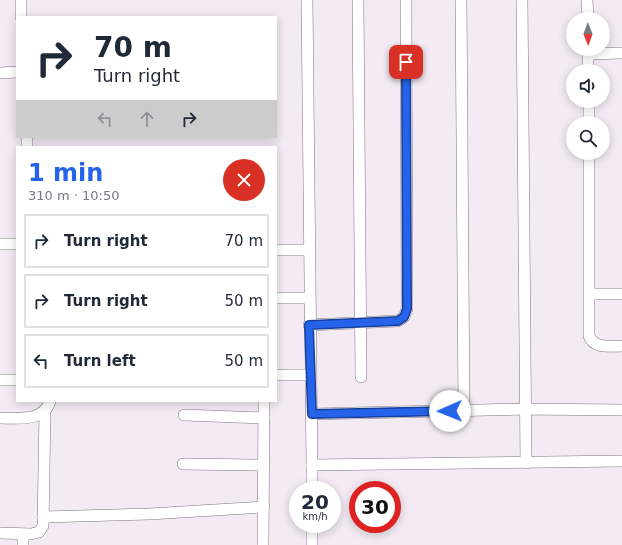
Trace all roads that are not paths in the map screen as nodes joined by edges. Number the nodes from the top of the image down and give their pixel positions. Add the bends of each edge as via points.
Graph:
1 (21, 0) edge
2 (307, 0) edge
3 (358, 0) edge
4 (406, 0) edge
5 (462, 0) edge
6 (522, 0) edge
7 (587, 0) edge
8 (588, 12) edge
9 (21, 16) edge
10 (610, 53) edge
11 (622, 53) edge
12 (0, 72) edge
13 (16, 72) edge
14 (589, 160) edge
15 (0, 244) edge
16 (16, 244) edge
17 (277, 250) edge
18 (310, 250) junction
19 (590, 294) junction
20 (622, 294) edge
21 (277, 298) edge
22 (309, 298) junction
23 (361, 322) junction
24 (309, 325) junction
25 (622, 346) edge
26 (277, 375) edge
27 (310, 375) junction
28 (361, 377) dead end
29 (0, 380) edge
30 (16, 380) edge
31 (264, 402) edge
32 (48, 406) edge
33 (526, 409) junction
34 (622, 410) edge
35 (464, 411) junction
36 (312, 414) junction
37 (184, 415) dead end
38 (0, 418) edge
39 (264, 418) junction
40 (622, 461) edge
41 (526, 463) junction
42 (183, 464) dead end
43 (264, 465) junction
44 (312, 465) junction
45 (312, 481) edge
46 (264, 507) junction
47 (43, 517) junction
48 (0, 533) edge
49 (312, 533) edge
50 (23, 540) edge
51 (263, 545) edge
52 (312, 545) edge

1 - 9 street
2 - 18 street
3 - 23 street
4 - 23 street via 407,309 404,317 398,321
5 - 35 street
6 - 33 street
7 - 8 street
10 - 11 street
12 - 13 street
14 - 19 street
15 - 16 street
17 - 18 street
18 - 22 street
19 - 20 street
19 - 25 street via 591,342 597,345
21 - 22 street
22 - 24 street
23 - 24 street
23 - 28 street
24 - 27 street
26 - 27 street
27 - 36 street
29 - 30 street
31 - 39 street
32 - 38 street via 38,416
32 - 47 street
33 - 34 street
33 - 35 street
33 - 41 street
35 - 36 street
36 - 44 street
37 - 39 street
39 - 43 street
40 - 41 street
41 - 44 street
42 - 43 street
43 - 46 street
44 - 45 street
46 - 47 street
46 - 51 street
47 - 50 street via 39,532
48 - 50 street
49 - 52 street

